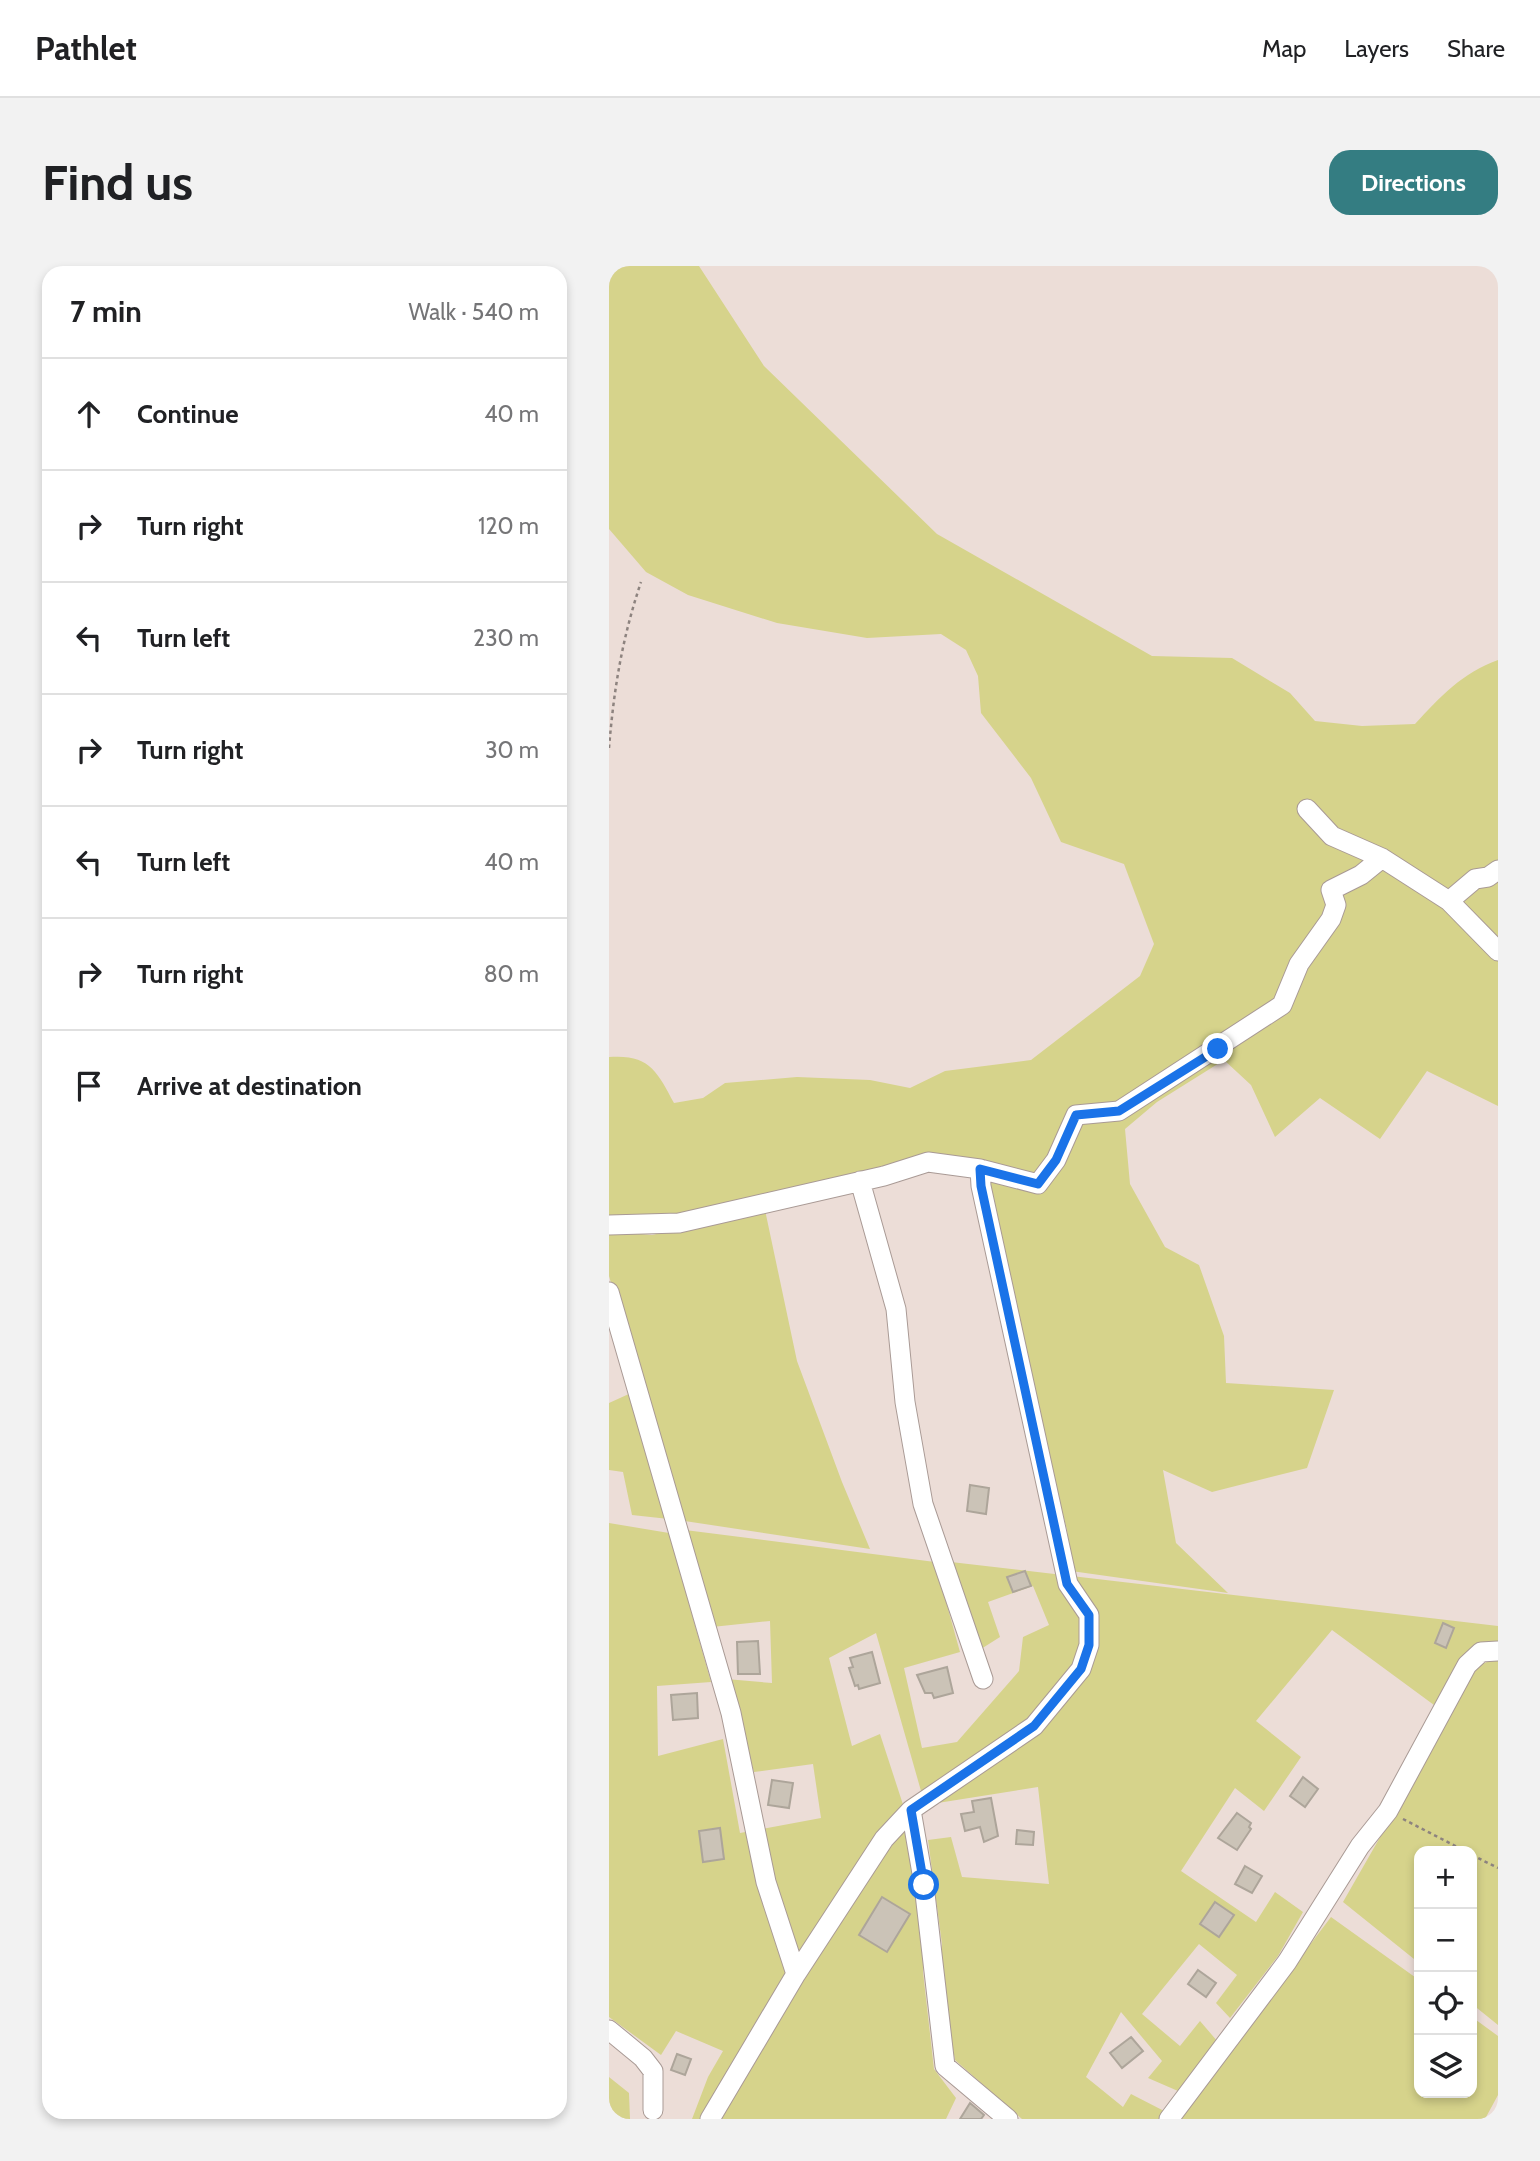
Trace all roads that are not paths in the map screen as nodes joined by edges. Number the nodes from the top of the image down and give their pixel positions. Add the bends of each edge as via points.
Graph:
1 (1307, 809) dead end
2 (1382, 858) junction
3 (1498, 870) edge
4 (1450, 901) junction
5 (1498, 951) edge
6 (980, 1169) junction
7 (860, 1181) junction
8 (609, 1225) edge
9 (609, 1292) edge
10 (1498, 1651) edge
11 (983, 1679) dead end
12 (911, 1810) junction
13 (796, 1974) junction
14 (609, 2030) edge
15 (653, 2110) dead end
16 (710, 2119) edge
17 (1008, 2119) edge
18 (1169, 2119) edge

1 - 2 street via 1332,836
2 - 4 street
2 - 6 street via 1331,890 1336,905 1331,919 1299,964 1282,1005 1119,1111 1076,1115 1056,1160 1038,1184
3 - 4 street via 1475,879
4 - 5 street
6 - 7 street via 928,1162
6 - 12 street via 1067,1584 1089,1615 1089,1645 1081,1669 1034,1726
7 - 8 street via 679,1223
7 - 11 street via 896,1309 905,1402 923,1504
9 - 13 street via 731,1713 767,1882
10 - 18 street via 1481,1652 1467,1665 1388,1811 1360,1846 1287,1962
12 - 13 street via 884,1839
12 - 17 street via 944,2066
13 - 16 street
14 - 15 street via 653,2071

